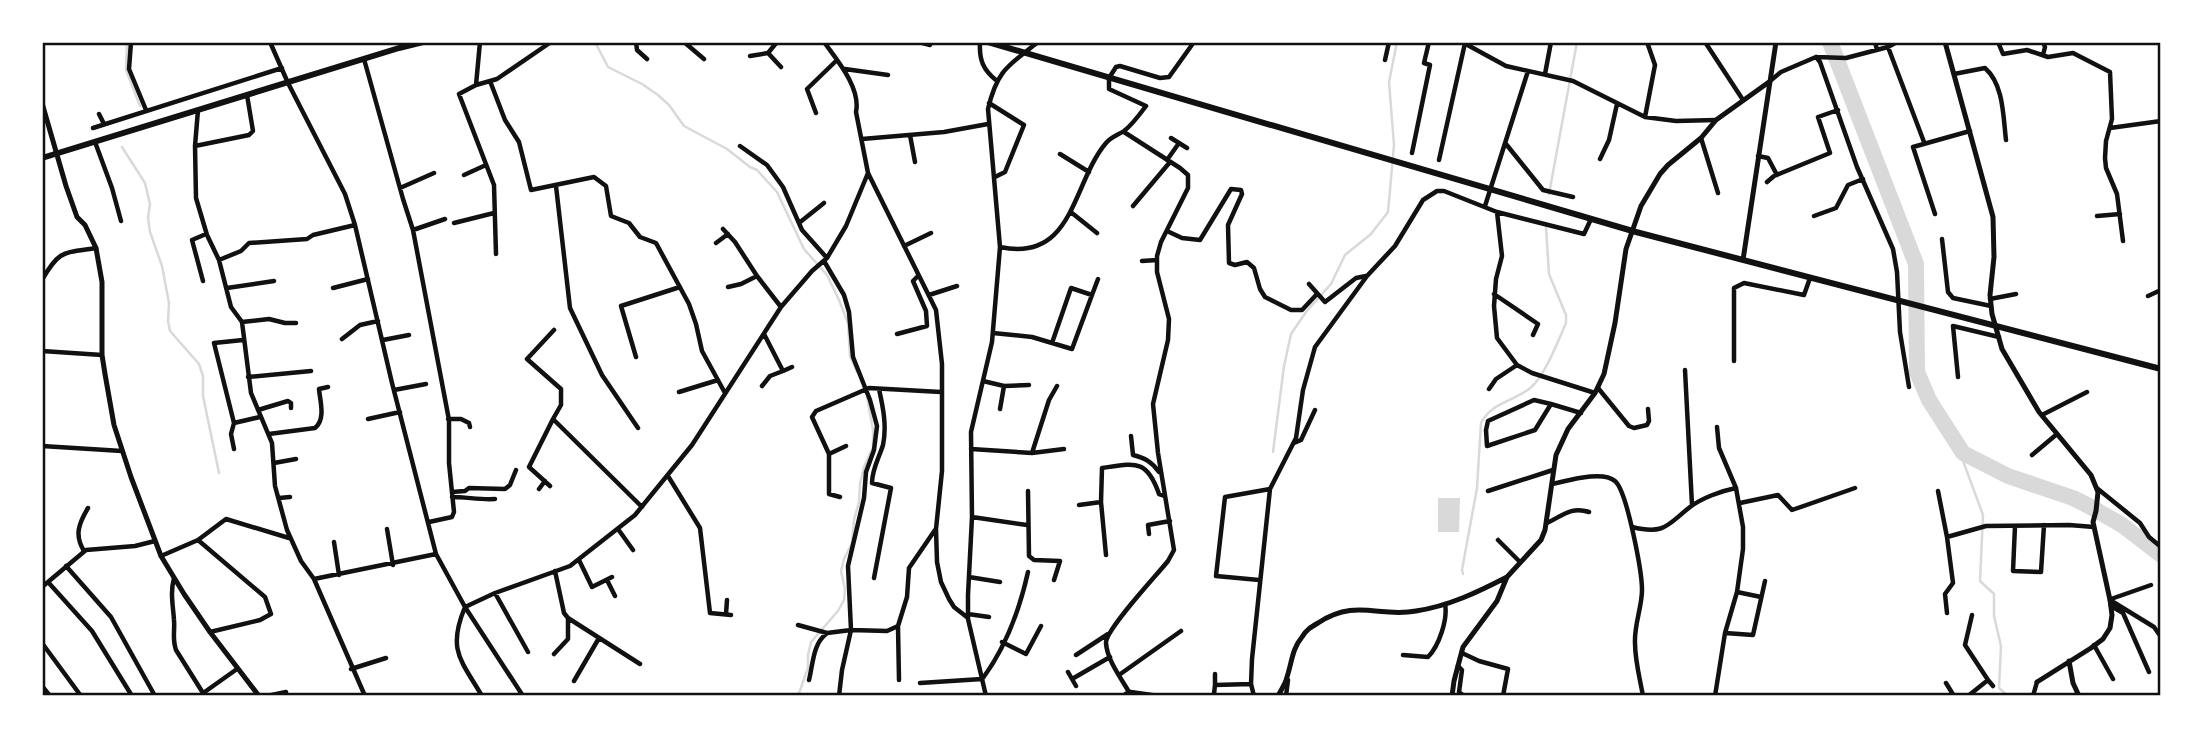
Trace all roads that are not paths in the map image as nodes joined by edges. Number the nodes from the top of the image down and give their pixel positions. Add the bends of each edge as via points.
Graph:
1 (131, 42) edge
2 (271, 42) edge
3 (423, 42) edge
4 (480, 42) edge
5 (551, 42) edge
6 (636, 42) edge
7 (684, 42) edge
8 (777, 42) edge
9 (824, 42) edge
10 (919, 42) edge
11 (980, 42) edge
12 (988, 42) edge
13 (1038, 42) edge
14 (1194, 42) edge
15 (1390, 42) edge
16 (1429, 42) edge
17 (1647, 42) edge
18 (1705, 42) edge
19 (1776, 42) edge
20 (1875, 42) edge
21 (1897, 42) edge
22 (1945, 42) edge
23 (1998, 42) edge
24 (2043, 42) edge
25 (1463, 43) edge
26 (1549, 43) edge
27 (398, 45) edge
28 (929, 45) dead end
29 (1888, 47) junction
30 (1877, 50) junction
31 (768, 52) junction
32 (1024, 53) junction
33 (2043, 55) junction
34 (750, 56) dead end
35 (1818, 57) junction
36 (364, 59) junction
37 (647, 59) dead end
38 (704, 59) dead end
39 (837, 60) junction
40 (1385, 60) dead end
41 (780, 67) dead end
42 (282, 68) junction
43 (845, 69) junction
44 (1528, 71) junction
45 (1545, 74) junction
46 (1954, 74) junction
47 (888, 75) dead end
48 (1109, 78) junction
49 (998, 80) junction
50 (490, 81) junction
51 (1769, 82) junction
52 (288, 83) junction
53 (476, 85) junction
54 (247, 95) junction
55 (1744, 100) junction
56 (42, 103) edge
57 (989, 103) junction
58 (1617, 104) junction
59 (145, 110) junction
60 (198, 110) junction
61 (1838, 110) junction
62 (816, 113) dead end
63 (99, 114) dead end
64 (1645, 117) junction
65 (1716, 120) junction
66 (2161, 121) edge
67 (104, 124) junction
68 (988, 124) junction
69 (93, 128) dead end
70 (2110, 128) junction
71 (1969, 131) junction
72 (1124, 132) junction
73 (910, 135) junction
74 (1171, 138) dead end
75 (1701, 138) junction
76 (862, 139) junction
77 (2006, 140) dead end
78 (95, 142) junction
79 (1924, 142) junction
80 (1505, 143) junction
81 (1179, 144) junction
82 (195, 146) junction
83 (740, 146) dead end
84 (1187, 149) dead end
85 (58, 153) junction
86 (1412, 153) dead end
87 (1060, 154) dead end
88 (1758, 156) junction
89 (42, 158) edge
90 (1600, 159) dead end
91 (1439, 160) dead end
92 (1168, 161) junction
93 (915, 162) dead end
94 (486, 165) junction
95 (1089, 172) junction
96 (434, 173) dead end
97 (868, 173) junction
98 (464, 175) dead end
99 (1777, 175) junction
100 (995, 177) junction
101 (1863, 179) junction
102 (1767, 183) dead end
103 (556, 186) junction
104 (400, 188) junction
105 (1718, 193) dead end
106 (1573, 197) dead end
107 (824, 203) dead end
108 (1133, 205) dead end
109 (1485, 206) junction
110 (1497, 212) junction
111 (495, 213) junction
112 (1072, 213) junction
113 (1935, 214) dead end
114 (2120, 214) junction
115 (1814, 216) dead end
116 (2096, 216) dead end
117 (445, 219) dead end
118 (1591, 219) junction
119 (121, 221) dead end
120 (454, 223) dead end
121 (799, 223) junction
122 (355, 225) junction
123 (723, 229) dead end
124 (413, 230) junction
125 (1167, 231) junction
126 (930, 233) dead end
127 (1097, 233) dead end
128 (207, 234) junction
129 (728, 234) junction
130 (1942, 239) dead end
131 (2123, 241) dead end
132 (716, 243) dead end
133 (904, 246) junction
134 (1000, 247) junction
135 (96, 248) junction
136 (496, 254) dead end
137 (219, 260) junction
138 (1157, 260) junction
139 (1743, 260) junction
140 (824, 261) junction
141 (1142, 261) dead end
142 (757, 276) junction
143 (918, 276) junction
144 (1367, 276) junction
145 (1810, 278) junction
146 (368, 279) junction
147 (1098, 279) dead end
148 (42, 280) edge
149 (203, 281) dead end
150 (274, 281) dead end
151 (1309, 284) dead end
152 (680, 286) junction
153 (957, 286) dead end
154 (728, 287) dead end
155 (227, 288) junction
156 (333, 288) dead end
157 (2161, 290) edge
158 (1494, 294) junction
159 (2015, 294) dead end
160 (929, 295) junction
161 (1092, 295) junction
162 (1317, 295) junction
163 (2148, 296) dead end
164 (1991, 302) junction
165 (781, 307) junction
166 (378, 321) junction
167 (242, 322) junction
168 (296, 323) dead end
169 (554, 330) dead end
170 (993, 333) junction
171 (764, 334) junction
172 (897, 334) dead end
173 (409, 335) dead end
174 (1533, 335) dead end
175 (1999, 337) junction
176 (342, 339) dead end
177 (243, 340) junction
178 (383, 341) junction
179 (1052, 343) junction
180 (42, 351) edge
181 (102, 355) junction
182 (636, 356) dead end
183 (1734, 361) dead end
184 (1517, 365) junction
185 (1967, 365) dead end
186 (1957, 366) junction
187 (792, 367) dead end
188 (2161, 369) edge
189 (1685, 370) dead end
190 (782, 371) junction
191 (311, 372) dead end
192 (248, 377) junction
193 (1958, 377) dead end
194 (718, 380) junction
195 (318, 382) dead end
196 (983, 382) junction
197 (426, 384) dead end
198 (1029, 384) dead end
199 (762, 386) dead end
200 (1004, 386) junction
201 (1057, 386) dead end
202 (328, 387) dead end
203 (1909, 387) dead end
204 (318, 388) junction
205 (879, 389) junction
206 (1489, 389) dead end
207 (394, 390) junction
208 (1597, 391) junction
209 (679, 392) dead end
210 (942, 392) junction
211 (2087, 392) dead end
212 (725, 394) junction
213 (1550, 404) junction
214 (291, 408) dead end
215 (1000, 409) dead end
216 (1648, 409) dead end
217 (258, 410) junction
218 (1315, 410) dead end
219 (400, 412) junction
220 (1581, 413) junction
221 (2042, 415) junction
222 (260, 417) junction
223 (368, 419) dead end
224 (449, 419) junction
225 (553, 419) junction
226 (234, 423) junction
227 (470, 427) dead end
228 (1717, 427) dead end
229 (638, 428) dead end
230 (269, 434) junction
231 (2057, 434) junction
232 (1131, 436) dead end
233 (1293, 443) junction
234 (42, 446) edge
235 (846, 446) dead end
236 (234, 449) dead end
237 (971, 449) junction
238 (1064, 449) dead end
239 (122, 452) junction
240 (1031, 453) junction
241 (829, 454) junction
242 (2032, 455) dead end
243 (296, 459) dead end
244 (274, 463) junction
245 (516, 470) dead end
246 (1553, 470) junction
247 (668, 476) junction
248 (1162, 476) junction
249 (1552, 484) junction
250 (1736, 488) junction
251 (1855, 488) dead end
252 (539, 489) dead end
253 (1270, 489) junction
254 (2097, 490) junction
255 (1028, 491) dead end
256 (1488, 491) dead end
257 (1938, 491) dead end
258 (452, 495) junction
259 (1166, 496) junction
260 (290, 497) dead end
261 (840, 497) dead end
262 (279, 498) junction
263 (495, 499) dead end
264 (1101, 502) junction
265 (1740, 503) junction
266 (1079, 505) dead end
267 (1692, 506) junction
268 (642, 507) junction
269 (88, 508) dead end
270 (1588, 512) dead end
271 (972, 517) junction
272 (1170, 522) junction
273 (429, 523) junction
274 (1547, 523) junction
275 (1027, 525) junction
276 (2044, 525) junction
277 (2093, 525) junction
278 (2015, 526) junction
279 (1632, 527) junction
280 (387, 528) dead end
281 (618, 529) junction
282 (936, 529) junction
283 (1149, 534) dead end
284 (1947, 537) junction
285 (290, 538) junction
286 (198, 540) junction
287 (1499, 540) dead end
288 (155, 541) junction
289 (334, 542) dead end
290 (2161, 547) edge
291 (633, 550) dead end
292 (84, 551) junction
293 (436, 554) junction
294 (1106, 555) dead end
295 (161, 556) junction
296 (579, 560) junction
297 (1520, 562) junction
298 (393, 565) junction
299 (66, 566) junction
300 (555, 571) junction
301 (1028, 572) dead end
302 (339, 575) junction
303 (1507, 577) junction
304 (174, 578) junction
305 (874, 578) dead end
306 (969, 578) junction
307 (314, 579) junction
308 (1054, 580) dead end
309 (1259, 580) junction
310 (1765, 581) dead end
311 (48, 582) junction
312 (1000, 582) dead end
313 (2151, 585) dead end
314 (42, 587) edge
315 (1737, 592) junction
316 (495, 593) junction
317 (615, 596) dead end
318 (1761, 597) junction
319 (727, 600) dead end
320 (2110, 603) junction
321 (1446, 604) junction
322 (465, 607) junction
323 (1947, 613) dead end
324 (1972, 615) dead end
325 (968, 616) junction
326 (989, 617) dead end
327 (568, 618) junction
328 (799, 625) dead end
329 (898, 626) junction
330 (1041, 626) dead end
331 (851, 629) junction
332 (1181, 631) dead end
333 (210, 632) junction
334 (825, 633) junction
335 (1725, 633) junction
336 (1108, 634) junction
337 (2161, 637) edge
338 (599, 638) junction
339 (1002, 642) junction
340 (42, 643) edge
341 (2094, 645) junction
342 (528, 652) dead end
343 (554, 653) dead end
344 (1462, 653) junction
345 (1076, 654) dead end
346 (1403, 655) dead end
347 (1110, 657) junction
348 (386, 658) dead end
349 (2069, 661) junction
350 (640, 664) dead end
351 (1458, 666) junction
352 (237, 669) junction
353 (351, 669) junction
354 (1068, 672) dead end
355 (2149, 672) dead end
356 (1119, 674) junction
357 (1215, 674) dead end
358 (1287, 677) junction
359 (982, 679) junction
360 (1072, 679) junction
361 (2113, 679) dead end
362 (808, 680) dead end
363 (899, 680) dead end
364 (1988, 680) junction
365 (574, 681) dead end
366 (2037, 682) joint
367 (920, 683) dead end
368 (1946, 683) dead end
369 (1215, 684) junction
370 (1251, 684) junction
371 (42, 686) edge
372 (1076, 686) dead end
373 (1993, 686) dead end
374 (286, 692) dead end
375 (201, 694) edge
376 (1126, 694) edge
377 (1214, 694) dead end
378 (50, 696) edge
379 (81, 696) edge
380 (132, 696) edge
381 (155, 696) edge
382 (259, 696) edge
383 (267, 696) edge
384 (365, 696) edge
385 (482, 696) edge
386 (523, 696) edge
387 (839, 696) edge
388 (986, 696) edge
389 (1157, 696) edge
390 (1254, 696) edge
391 (1278, 696) edge
392 (1286, 696) edge
393 (1452, 696) edge
394 (1464, 696) edge
395 (1503, 696) edge
396 (1643, 696) edge
397 (1715, 696) edge
398 (1954, 696) edge
399 (1968, 696) edge
400 (2034, 696) edge
401 (2079, 696) edge

1 - 59 street via 129,69
2 - 42 street
3 - 27 main road
4 - 53 street
5 - 50 street
6 - 37 street via 637,50
7 - 38 street
8 - 31 street
9 - 39 street
10 - 28 street
11 - 49 street via 983,66
12 - 32 main road
13 - 32 street
14 - 48 street via 1169,78 1120,66
15 - 40 street
16 - 86 street via 1424,63 1430,65
17 - 64 street via 1655,65
18 - 55 street
19 - 51 street
20 - 30 street
21 - 29 street
22 - 46 street
23 - 33 street via 2003,54 2027,50
24 - 33 street
25 - 44 street via 1506,66
25 - 91 street
26 - 45 street
27 - 36 main road
29 - 30 street
29 - 79 street
30 - 35 street via 1846,58
31 - 34 street
31 - 41 street
32 - 48 main road
32 - 49 street
33 - 70 street via 2073,53 2110,72
35 - 51 street
35 - 61 street
36 - 52 main road
36 - 104 street
39 - 43 street
39 - 62 street via 807,89
42 - 52 street
42 - 59 street
43 - 47 street
43 - 76 street via 858,106
44 - 45 street
44 - 80 street
45 - 58 street via 1573,81
46 - 71 street
46 - 77 street via 1989,71 1998,85
48 - 72 street via 1109,89 1146,106
48 - 118 main road
49 - 57 street
50 - 53 street
50 - 103 street via 519,142 531,190
51 - 55 street
51 - 88 street
52 - 54 main road
52 - 122 street via 345,194
53 - 94 street via 459,94
54 - 60 main road
54 - 82 street via 253,131 249,135
55 - 65 street
56 - 85 street
57 - 68 street
57 - 100 street via 1024,125 1005,172
58 - 64 street
58 - 90 street
59 - 67 street
60 - 78 main road
60 - 82 street
61 - 99 street via 1818,117 1830,153
61 - 101 street
63 - 67 street
64 - 65 street
65 - 75 street
66 - 70 street
67 - 69 street
68 - 73 street
68 - 100 street
70 - 114 street via 2106,168 2118,194
71 - 79 street
71 - 164 street via 1993,217
72 - 92 street
72 - 95 street via 1106,142
73 - 76 street
73 - 93 street
74 - 81 street
75 - 105 street
75 - 208 street via 1660,173 1634,221
76 - 97 street
78 - 85 main road
78 - 119 street
79 - 113 street via 1913,147
80 - 106 street via 1543,190
80 - 109 street
81 - 84 street
81 - 92 street
82 - 128 street via 196,198
83 - 121 street via 767,165
85 - 89 main road
85 - 135 street via 78,217
87 - 95 street
88 - 99 street via 1768,158
88 - 139 street
92 - 108 street
92 - 125 street via 1188,175 1188,188
94 - 98 street
94 - 111 street via 494,185
95 - 112 street
96 - 104 street
97 - 133 street
97 - 140 street via 846,226
99 - 102 street
100 - 134 street
101 - 115 street via 1848,185 1836,208
101 - 203 street via 1893,249
103 - 152 street via 594,177 606,186 609,219 629,223 640,237 656,243
103 - 229 street via 570,308 602,374
104 - 124 street
107 - 121 street
109 - 110 street
109 - 144 street via 1444,191 1430,194 1395,246
110 - 118 street via 1584,234
110 - 158 street via 1502,256
111 - 120 street
111 - 136 street
112 - 127 street
112 - 134 street via 1047,241 1032,248
114 - 116 street
114 - 131 street
117 - 124 street
118 - 139 main road
121 - 140 street
122 - 137 street via 307,239 249,243
122 - 146 street
123 - 129 street
124 - 224 street
125 - 138 street
125 - 162 street via 1200,240 1231,189 1241,190 1228,225 1229,263 1252,265 1265,297 1291,310 1302,310
126 - 133 street
128 - 137 street
128 - 149 street via 192,240
129 - 132 street
129 - 142 street
130 - 164 street via 1948,292 1953,298
133 - 143 street
134 - 170 street
135 - 148 street via 64,253
135 - 181 street via 102,282
137 - 155 street
138 - 141 street
138 - 248 street via 1169,319 1153,404
139 - 145 main road
140 - 165 street
140 - 331 street via 844,295 853,357 877,426 848,566
142 - 154 street
142 - 165 street
143 - 160 street
143 - 172 street via 913,281 926,311 927,326
144 - 162 street via 1356,278 1325,302
144 - 233 street via 1315,347
145 - 183 street via 1804,295 1744,283 1734,288
145 - 188 main road
146 - 156 street
146 - 166 street
147 - 161 street
150 - 155 street
151 - 162 street
152 - 182 street via 621,306
152 - 194 street via 702,351
153 - 160 street
155 - 167 street via 231,307
157 - 163 street
158 - 174 street via 1538,324
158 - 184 street via 1497,338
159 - 164 street
160 - 210 street via 936,310
161 - 179 street via 1072,349
161 - 179 street via 1071,288
164 - 175 street
165 - 171 street
166 - 176 street via 360,325
166 - 178 street
167 - 168 street via 269,318
167 - 177 street
169 - 225 street via 527,359 561,390 561,405
170 - 179 street
170 - 196 street
171 - 190 street
171 - 212 street
173 - 178 street
175 - 186 street via 1952,326
175 - 221 street
177 - 192 street
177 - 226 street via 214,343
178 - 207 street
180 - 181 street
181 - 239 street
184 - 206 street
184 - 208 street
185 - 186 street
186 - 193 street
187 - 190 street
189 - 267 street
190 - 199 street
191 - 192 street
192 - 217 street
194 - 209 street
194 - 212 street
195 - 204 street
196 - 200 street
196 - 237 street
197 - 207 street
198 - 200 street
200 - 215 street
201 - 240 street
202 - 204 street
204 - 230 street via 322,418 315,428
205 - 210 street
205 - 241 street via 869,388 816,411 812,417
205 - 305 street via 885,424 872,483 891,488
207 - 219 street
208 - 216 street via 1634,428 1647,425
208 - 220 street
210 - 282 street
211 - 221 street
212 - 247 street
213 - 213 street via 1534,400 1488,421 1487,446 1535,430
213 - 220 street
214 - 217 street via 288,401
217 - 222 street
218 - 233 street via 1301,440
219 - 223 street
219 - 273 street
220 - 246 street via 1561,441
221 - 231 street
222 - 226 street
222 - 230 street
224 - 227 street via 461,419
224 - 258 street
225 - 252 street via 529,467 547,483
225 - 268 street
226 - 236 street
228 - 250 street via 1719,448
230 - 244 street
231 - 242 street
231 - 254 street via 2086,467
232 - 248 street via 1133,455 1154,464
233 - 253 street
234 - 239 street
235 - 241 street
237 - 240 street
237 - 271 street
238 - 240 street
239 - 288 street
241 - 261 street via 830,494
243 - 244 street
244 - 262 street
245 - 258 street via 505,489 469,488
246 - 249 street
246 - 256 street
247 - 268 street
247 - 319 street via 700,528 710,614 729,614
248 - 259 street
249 - 274 street
249 - 279 street via 1604,476 1615,481
250 - 265 street
250 - 267 street
251 - 265 street via 1792,510 1778,495
253 - 309 street
253 - 309 street via 1225,497 1216,576
254 - 277 street
254 - 290 street via 2140,523
255 - 275 street
257 - 284 street
258 - 263 street
258 - 273 street via 452,517
259 - 264 street via 1159,494 1149,471 1129,464 1102,468
259 - 272 street
260 - 262 street
262 - 285 street
264 - 266 street
264 - 294 street
265 - 315 street via 1744,549
267 - 279 street via 1671,526 1649,531
268 - 281 street
269 - 292 street via 77,535
270 - 274 street via 1575,509
271 - 275 street
271 - 306 street
272 - 283 street via 1148,525
272 - 336 street via 1174,550 1168,561
273 - 293 street
274 - 297 street via 1541,540
275 - 308 street via 1029,556 1060,561
276 - 277 street
276 - 278 street
276 - 278 street via 2041,572 2013,570
277 - 320 street
278 - 284 street via 1986,526
279 - 396 street via 1642,592 1635,644
280 - 298 street
281 - 291 street
281 - 296 street
282 - 325 street via 941,582 954,607
282 - 329 street via 909,568
284 - 323 street via 1953,583 1945,594
285 - 286 street via 226,519
285 - 307 street
286 - 295 street
286 - 333 street via 265,597 271,614
287 - 297 street
288 - 292 street
288 - 295 street
289 - 302 street
292 - 299 street
293 - 298 street
293 - 322 street
295 - 304 street
296 - 300 street
296 - 317 street via 592,587 609,578
297 - 303 street
298 - 302 street
299 - 311 street
299 - 381 street via 111,617
300 - 316 street
300 - 327 street
301 - 339 street via 1022,600
302 - 307 street
303 - 321 street
303 - 344 street via 1497,601
304 - 333 street
304 - 375 street via 173,642
306 - 312 street
306 - 325 street
307 - 353 street
309 - 370 street
310 - 318 street
311 - 314 street
311 - 380 street via 92,631
313 - 320 street
315 - 318 street
315 - 335 street
316 - 322 street
316 - 342 street
318 - 335 street via 1753,635
320 - 337 street via 2154,627
320 - 341 street via 2110,628
320 - 355 street via 2123,613
321 - 346 street via 1447,614 1433,652 1428,657
321 - 358 street via 1406,613 1364,608 1328,616 1301,637
322 - 385 street via 456,632 458,655
322 - 386 street
324 - 364 street via 1965,645
325 - 326 street
325 - 359 street
327 - 338 street
327 - 343 street via 568,639
328 - 334 street
329 - 331 street via 887,631
329 - 363 street
330 - 339 street via 1026,654
331 - 334 street
331 - 387 street
332 - 356 street
333 - 352 street
334 - 362 street via 814,653
335 - 397 street
336 - 345 street
336 - 347 street
338 - 350 street
338 - 365 street
339 - 359 street
340 - 379 street
341 - 349 street
341 - 361 street
344 - 351 street
344 - 395 street via 1508,669
347 - 356 street
347 - 360 street
348 - 353 street
349 - 366 street
349 - 401 street
351 - 393 street
351 - 394 street via 1462,670 1459,692
352 - 375 street
352 - 382 street
353 - 384 street
354 - 360 street
356 - 376 street
357 - 369 street
358 - 391 street
358 - 392 street
359 - 367 street
359 - 388 street
360 - 372 street
364 - 373 street
364 - 399 street
366 - 400 street
368 - 398 street
369 - 370 street
369 - 377 street
370 - 390 street
371 - 378 street
374 - 383 street
376 - 389 street

